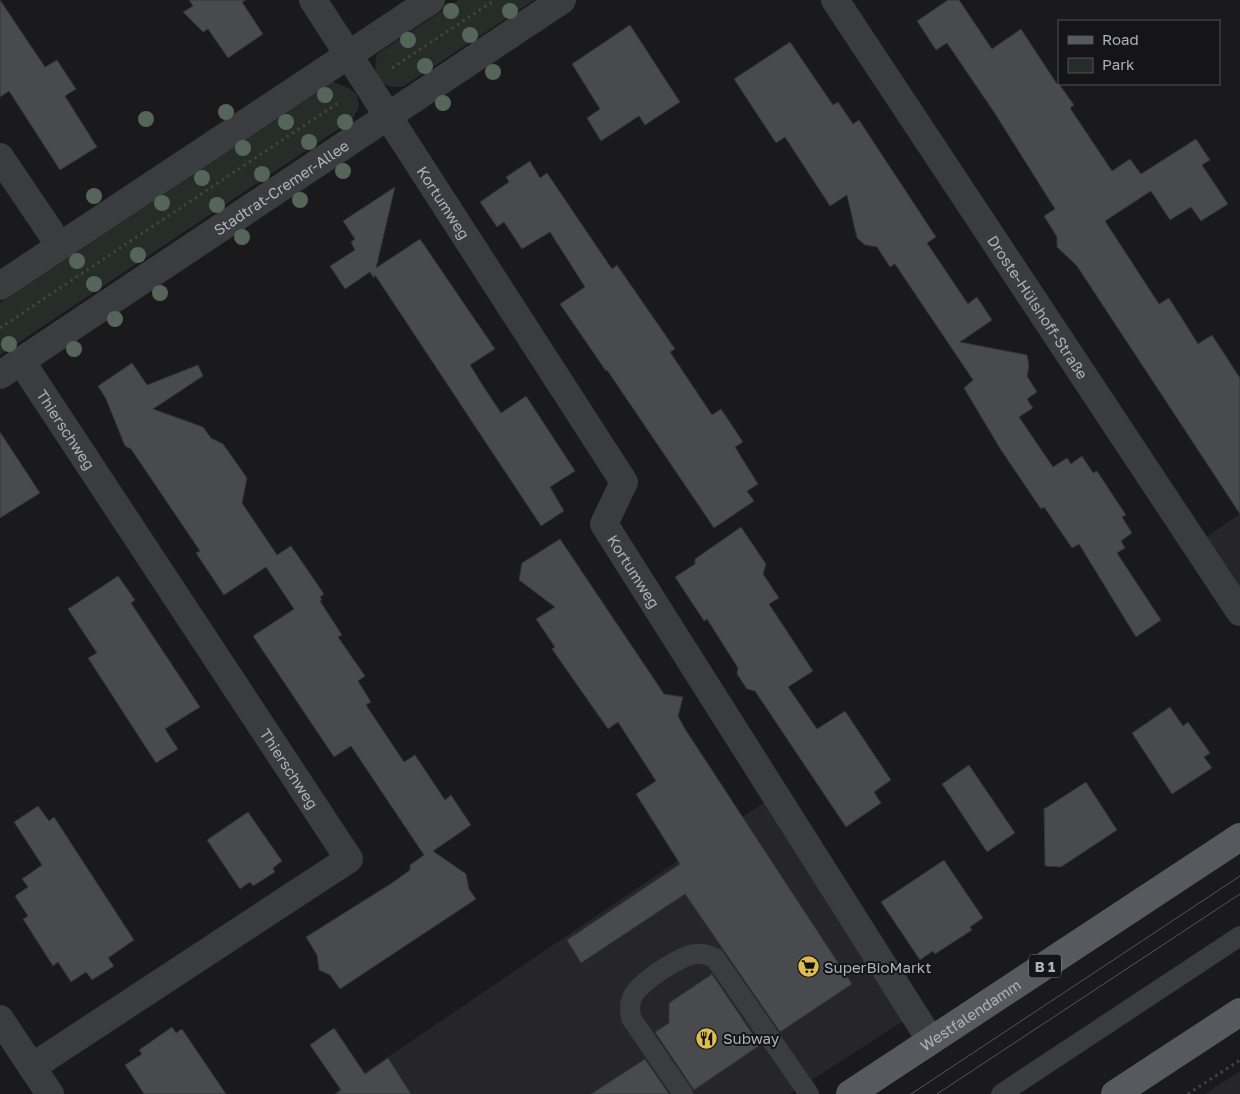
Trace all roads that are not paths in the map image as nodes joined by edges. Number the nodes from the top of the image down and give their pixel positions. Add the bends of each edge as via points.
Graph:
1 (313, 0) edge
2 (432, 0) edge
3 (562, 0) edge
4 (835, 0) edge
5 (350, 55) junction
6 (387, 116) junction
7 (0, 157) edge
8 (60, 246) junction
9 (0, 286) edge
10 (10, 368) edge
11 (1240, 612) edge
12 (1240, 837) edge
13 (1240, 936) edge
14 (1240, 1012) edge
15 (0, 1019) edge
16 (931, 1041) junction
17 (32, 1067) junction
18 (50, 1094) edge
19 (683, 1094) edge
20 (809, 1094) edge
21 (850, 1094) edge
22 (1001, 1094) edge
23 (1115, 1094) edge

1 - 5 street, Kortumweg
2 - 5 street
3 - 6 street, Stadtrat-Cremer-Allee
4 - 11 street, Droste-Hülshoff-Straße
5 - 6 street, Kortumweg
5 - 8 street
6 - 10 street, Stadtrat-Cremer-Allee
6 - 16 street, Kortumweg via 624,482 604,524
7 - 8 street
8 - 9 street
10 - 17 street, Thierschweg via 349,859
12 - 16 main road, Westfalendamm / B 1
13 - 22 lane
14 - 23 main road
15 - 17 street
16 - 21 main road, Westfalendamm / B 1
17 - 18 street
19 - 20 lane via 631,1018 630,1008 638,987 678,960 694,954 706,954 715,958

